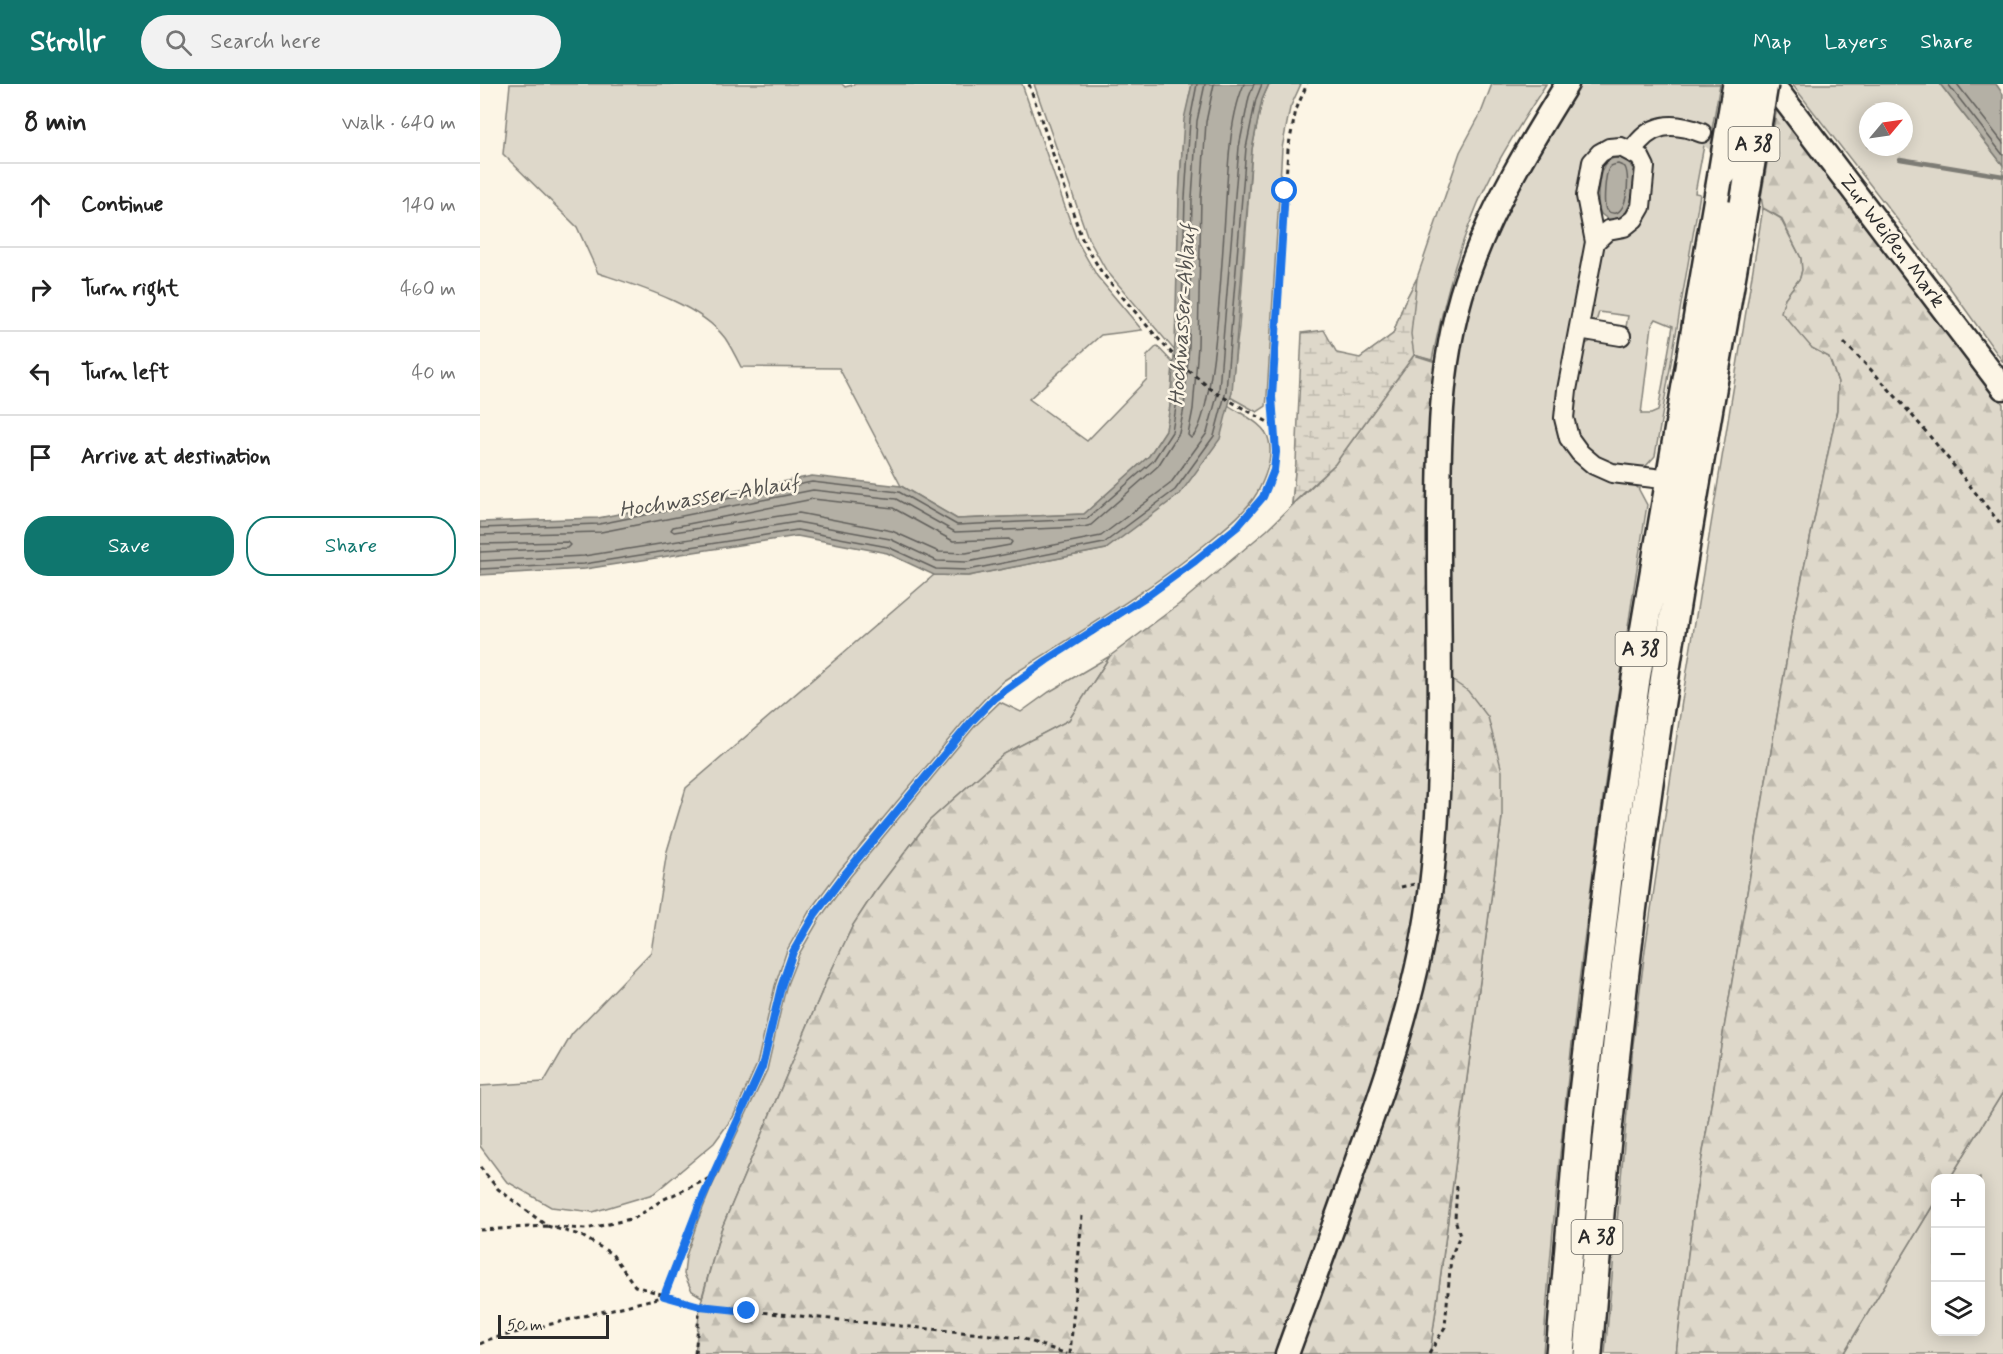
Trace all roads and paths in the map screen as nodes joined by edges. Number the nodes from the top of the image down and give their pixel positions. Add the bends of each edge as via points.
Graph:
1 (1029, 84) edge
2 (1307, 84) edge
3 (1567, 84) edge
4 (1737, 84) edge
5 (1772, 89) edge
6 (1702, 133) tunnel mouth
7 (1632, 151) junction
8 (1595, 242) junction
9 (1579, 329) junction
10 (1621, 336) dead end
11 (1844, 343) dead end
12 (2003, 388) edge
13 (1273, 425) junction
14 (1671, 480) junction
15 (2003, 527) edge
16 (480, 1167) edge
17 (712, 1178) junction
18 (1457, 1186) dead end
19 (1082, 1216) dead end
20 (547, 1226) junction
21 (480, 1230) edge
22 (664, 1296) junction
23 (700, 1306) junction
24 (480, 1344) edge
25 (695, 1354) edge
26 (1068, 1354) edge
27 (1287, 1354) edge
28 (1429, 1354) edge
29 (1560, 1354) edge
30 (1588, 1354) edge

1 - 13 path via 1082,240 1102,273 1189,371 1216,393
2 - 13 path via 1296,110 1288,149
3 - 27 main road via 1524,153 1489,225 1470,267 1453,330 1442,403 1438,470 1439,771 1424,936 1391,1066
4 - 14 highway, A 38, bridge
5 - 12 main road, Zur Weißen Mark
5 - 30 highway, A 38, bridge via 1744,204 1663,683 1608,1120
6 - 7 lane via 1670,125 1652,129
7 - 8 lane via 1645,167 1641,207 1624,227 1608,230
7 - 8 lane via 1609,148 1592,162 1586,196
8 - 9 lane
9 - 10 lane
9 - 14 lane via 1564,418 1569,438 1594,465 1612,473
11 - 15 path via 1918,422
13 - 17 path via 1274,470 1263,497 1238,526 1147,596 994,698 827,898 793,952 762,1067
14 - 29 highway, A 38 via 1636,679 1606,890 1579,1127
16 - 20 path via 498,1189
17 - 20 path via 662,1200 635,1218 586,1228
17 - 22 path
18 - 28 path via 1455,1219 1460,1235 1451,1257 1445,1327
19 - 26 path
20 - 21 path
20 - 22 path via 580,1235 612,1254 635,1286
22 - 23 path
22 - 24 path
23 - 25 path
23 - 26 path via 1021,1338

